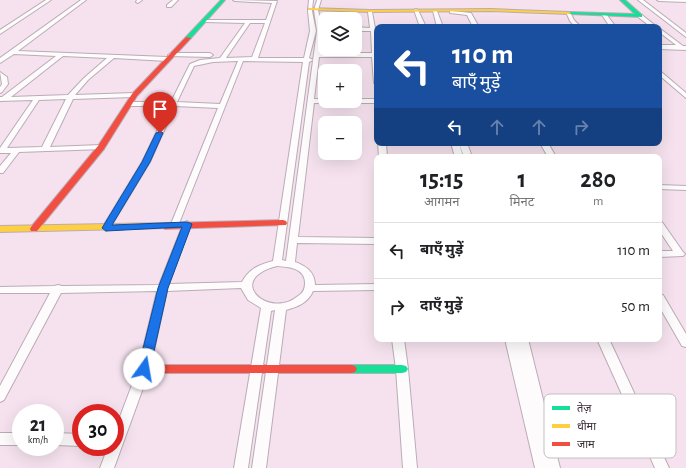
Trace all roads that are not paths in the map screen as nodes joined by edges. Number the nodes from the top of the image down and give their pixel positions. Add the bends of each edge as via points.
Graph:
1 (50, 0) edge
2 (84, 0) edge
3 (176, 0) edge
4 (223, 0) edge
5 (235, 0) edge
6 (622, 0) edge
7 (640, 0) edge
8 (659, 0) edge
9 (686, 1) edge
10 (169, 6) dead end
11 (314, 6) edge
12 (420, 11) junction
13 (435, 11) junction
14 (370, 12) junction
15 (568, 13) junction
16 (604, 16) junction
17 (640, 16) junction
18 (318, 18) edge
19 (204, 21) junction
20 (249, 21) junction
21 (268, 22) junction
22 (422, 24) edge
23 (426, 24) edge
24 (439, 24) edge
25 (475, 24) edge
26 (575, 24) edge
27 (611, 24) edge
28 (650, 24) edge
29 (374, 26) edge
30 (362, 29) edge
31 (374, 30) edge
32 (0, 32) edge
33 (662, 32) edge
34 (686, 35) edge
35 (662, 47) edge
36 (683, 47) edge
37 (318, 48) edge
38 (12, 52) junction
39 (62, 54) junction
40 (374, 55) edge
41 (112, 57) junction
42 (169, 57) junction
43 (224, 57) junction
44 (316, 57) junction
45 (241, 60) junction
46 (254, 60) junction
47 (306, 60) junction
48 (0, 61) edge
49 (0, 74) edge
50 (662, 75) edge
51 (0, 91) edge
52 (134, 95) junction
53 (71, 96) junction
54 (686, 96) edge
55 (38, 97) junction
56 (2, 99) edge
57 (311, 101) junction
58 (318, 101) edge
59 (362, 101) edge
60 (374, 101) edge
61 (129, 104) junction
62 (174, 104) junction
63 (223, 106) junction
64 (101, 147) junction
65 (45, 149) junction
66 (17, 150) junction
67 (1, 151) edge
68 (0, 171) edge
69 (662, 187) edge
70 (686, 188) edge
71 (175, 224) junction
72 (187, 224) junction
73 (283, 224) junction
74 (106, 228) junction
75 (662, 228) edge
76 (0, 229) edge
77 (34, 229) junction
78 (294, 240) junction
79 (374, 241) edge
80 (662, 254) edge
81 (277, 263) junction
82 (290, 264) junction
83 (246, 285) junction
84 (374, 287) edge
85 (58, 288) junction
86 (163, 288) junction
87 (311, 288) junction
88 (0, 290) edge
89 (662, 302) edge
90 (267, 306) junction
91 (281, 307) junction
92 (398, 342) edge
93 (512, 342) edge
94 (523, 342) edge
95 (604, 342) edge
96 (686, 343) edge
97 (144, 369) junction
98 (402, 369) junction
99 (257, 370) junction
100 (272, 370) junction
101 (628, 394) edge
102 (0, 396) edge
103 (124, 420) edge
104 (544, 431) edge
105 (0, 439) edge
106 (12, 439) edge
107 (111, 456) edge
108 (551, 458) edge
109 (657, 458) edge
110 (108, 468) edge
111 (242, 468) edge
112 (259, 468) edge
113 (410, 468) edge
114 (542, 468) edge
115 (553, 468) edge
116 (662, 468) edge

1 - 32 street
2 - 38 street
3 - 10 street
4 - 19 street
5 - 21 street via 275,2
6 - 17 street
7 - 34 street
8 - 9 street
11 - 12 street via 370,11
11 - 14 street
11 - 18 street
11 - 47 street via 313,31
12 - 13 street
12 - 14 street
12 - 15 street
12 - 22 street
12 - 23 street
13 - 24 street
13 - 25 street via 467,13
14 - 29 street
15 - 16 street
15 - 26 street
16 - 17 street
16 - 27 street
17 - 28 street
19 - 20 street
19 - 42 street
20 - 21 street
20 - 43 street
21 - 46 street
30 - 31 street
33 - 36 street
35 - 36 street
37 - 44 street
38 - 39 street
38 - 48 street
39 - 41 street
39 - 56 street
40 - 44 street
41 - 42 street
41 - 53 street
42 - 43 street
42 - 52 street
43 - 45 street
43 - 62 street via 203,60 192,65
44 - 47 street
44 - 57 street
45 - 46 street
45 - 63 street
46 - 47 street
47 - 73 street
49 - 51 street via 4,77 5,84
50 - 54 street
52 - 53 street
52 - 61 street
53 - 55 street
53 - 65 street
55 - 56 street
55 - 67 street
57 - 58 street
57 - 78 street
59 - 60 street
61 - 62 street
61 - 64 street
62 - 63 street
62 - 74 street via 146,162
63 - 71 street
64 - 65 street
64 - 77 street
65 - 66 street
66 - 67 street
66 - 68 street
69 - 70 street
71 - 72 street
71 - 74 street
72 - 73 street
72 - 86 street
73 - 81 street
74 - 77 street
75 - 80 street via 680,254
76 - 77 street
78 - 79 street
78 - 82 street
81 - 82 street
81 - 83 street via 256,271
82 - 87 street via 308,273 312,280
83 - 86 street
83 - 90 street via 251,298
84 - 87 street
85 - 86 street
85 - 88 street
85 - 102 street
86 - 97 street
87 - 91 street via 300,300
89 - 96 street
90 - 91 street
90 - 99 street
91 - 100 street
92 - 98 street
93 - 114 street
94 - 104 street
95 - 101 street
97 - 99 street
97 - 103 street
98 - 100 street
98 - 113 street
99 - 100 street
99 - 111 street
100 - 112 street
105 - 106 street
107 - 110 street
108 - 115 street
109 - 116 street

